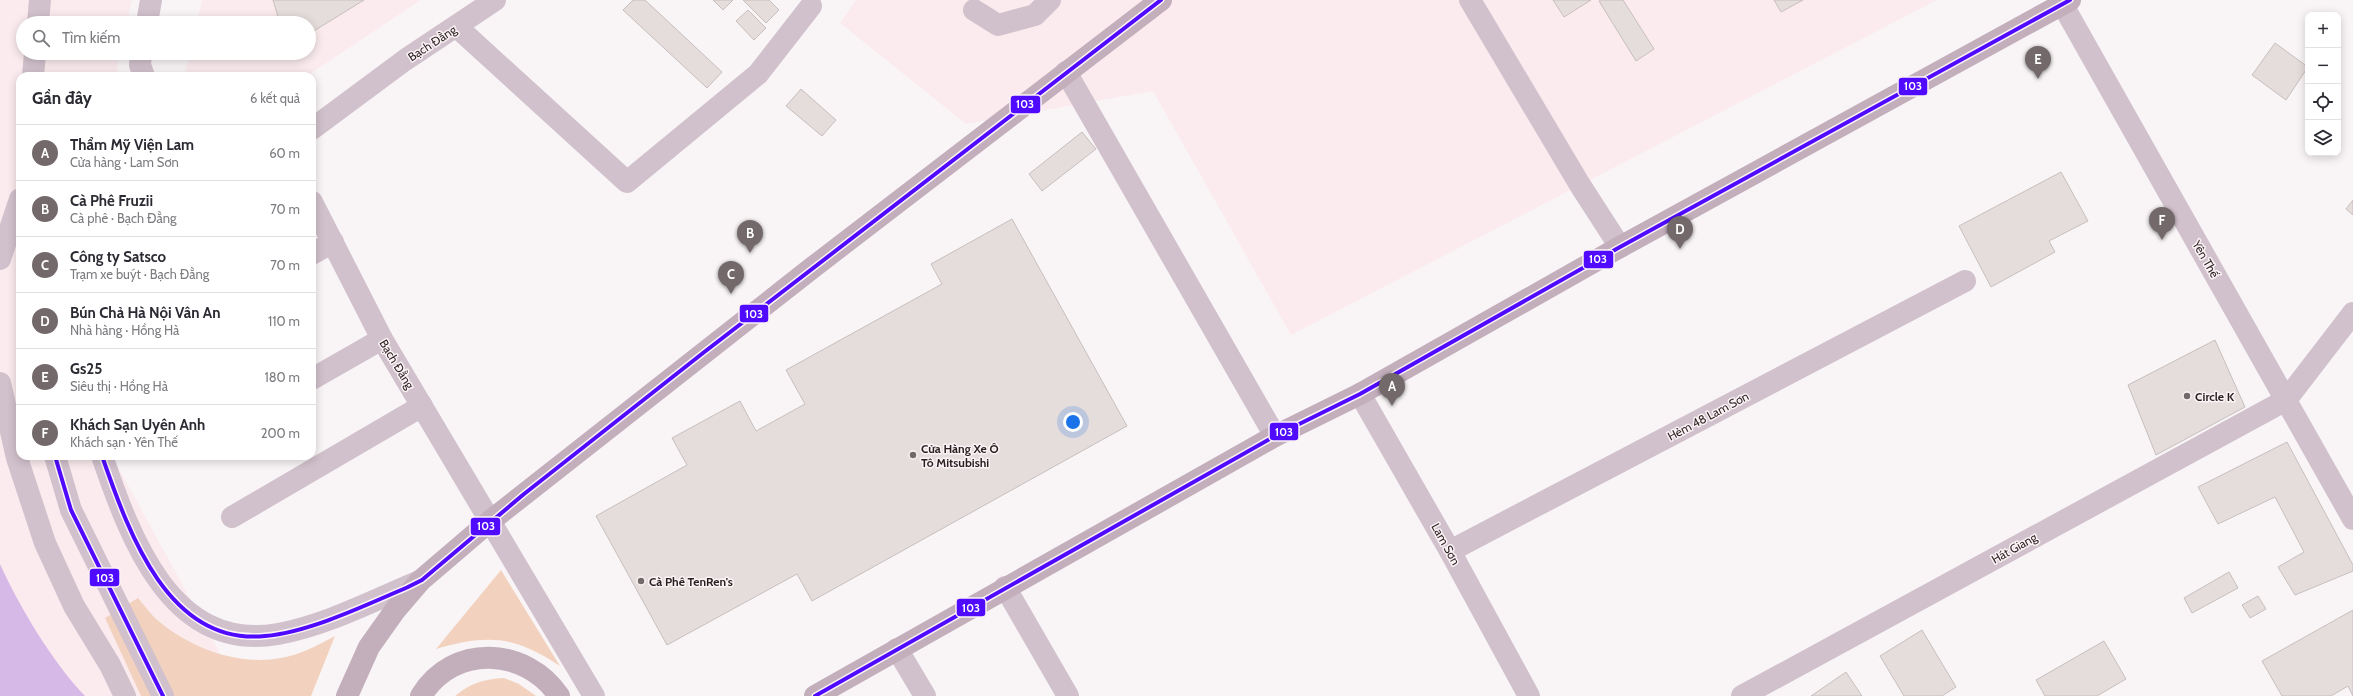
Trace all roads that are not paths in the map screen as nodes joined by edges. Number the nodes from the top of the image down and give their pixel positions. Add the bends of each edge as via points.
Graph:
1 (40, 0) edge
2 (151, 0) edge
3 (496, 0) edge
4 (1050, 0) edge
5 (1161, 0) edge
6 (1470, 0) edge
7 (2064, 2) edge
8 (811, 6) dead end
9 (974, 10) dead end
10 (39, 16) edge
11 (148, 16) edge
12 (457, 27) junction
13 (34, 60) edge
14 (140, 60) edge
15 (33, 72) edge
16 (143, 72) edge
17 (1066, 72) junction
18 (316, 126) edge
19 (316, 210) edge
20 (16, 212) edge
21 (333, 242) junction
22 (1620, 247) junction
23 (316, 252) edge
24 (0, 259) edge
25 (1965, 281) dead end
26 (2353, 313) edge
27 (382, 339) junction
28 (316, 377) edge
29 (0, 383) edge
30 (1360, 394) junction
31 (2286, 400) junction
32 (422, 406) junction
33 (1275, 436) junction
34 (16, 454) edge
35 (18, 460) edge
36 (56, 460) edge
37 (103, 460) edge
38 (232, 517) dead end
39 (2353, 519) edge
40 (489, 522) junction
41 (1450, 551) junction
42 (420, 581) junction
43 (1005, 587) junction
44 (897, 648) junction
45 (125, 696) edge
46 (164, 696) edge
47 (346, 696) edge
48 (421, 696) edge
49 (559, 696) edge
50 (594, 696) edge
51 (815, 696) edge
52 (925, 696) edge
53 (1068, 696) edge
54 (1529, 696) edge
55 (1742, 696) edge

1 - 10 street
2 - 11 street
3 - 12 street, Bạch Đằng
4 - 9 street via 1035,15 998,25
5 - 17 main road
6 - 22 street via 1580,185
7 - 22 main road
7 - 31 street, Yên Thế
8 - 12 street via 758,74 627,182
12 - 18 street, Bạch Đằng via 405,60
13 - 15 street
14 - 16 street
17 - 33 street
17 - 40 main road
19 - 21 street, Bạch Đằng
20 - 24 street
21 - 23 street
21 - 27 street, Bạch Đằng
22 - 30 main road
25 - 41 street, Hẻm 48 Lam Sơn
26 - 31 street
27 - 28 street
27 - 32 street, Bạch Đằng
29 - 34 street
30 - 33 main road
30 - 41 street, Lam Sơn
31 - 39 street, Yên Thế
31 - 55 street, Hát Giang
32 - 38 street
32 - 40 street, Bạch Đằng
33 - 43 main road
35 - 45 street via 45,543 74,606 110,665
36 - 46 street via 71,510
37 - 42 street via 137,543 156,578 173,599 191,614 217,629 231,634 253,636 278,634 338,615
40 - 42 main road
40 - 50 street, Bạch Đằng
41 - 54 street, Lam Sơn
42 - 47 main road via 369,647
43 - 44 main road
43 - 53 street
44 - 51 main road
44 - 52 street
48 - 49 main road via 439,675 451,667 468,660 504,658 522,663 537,672 552,685

